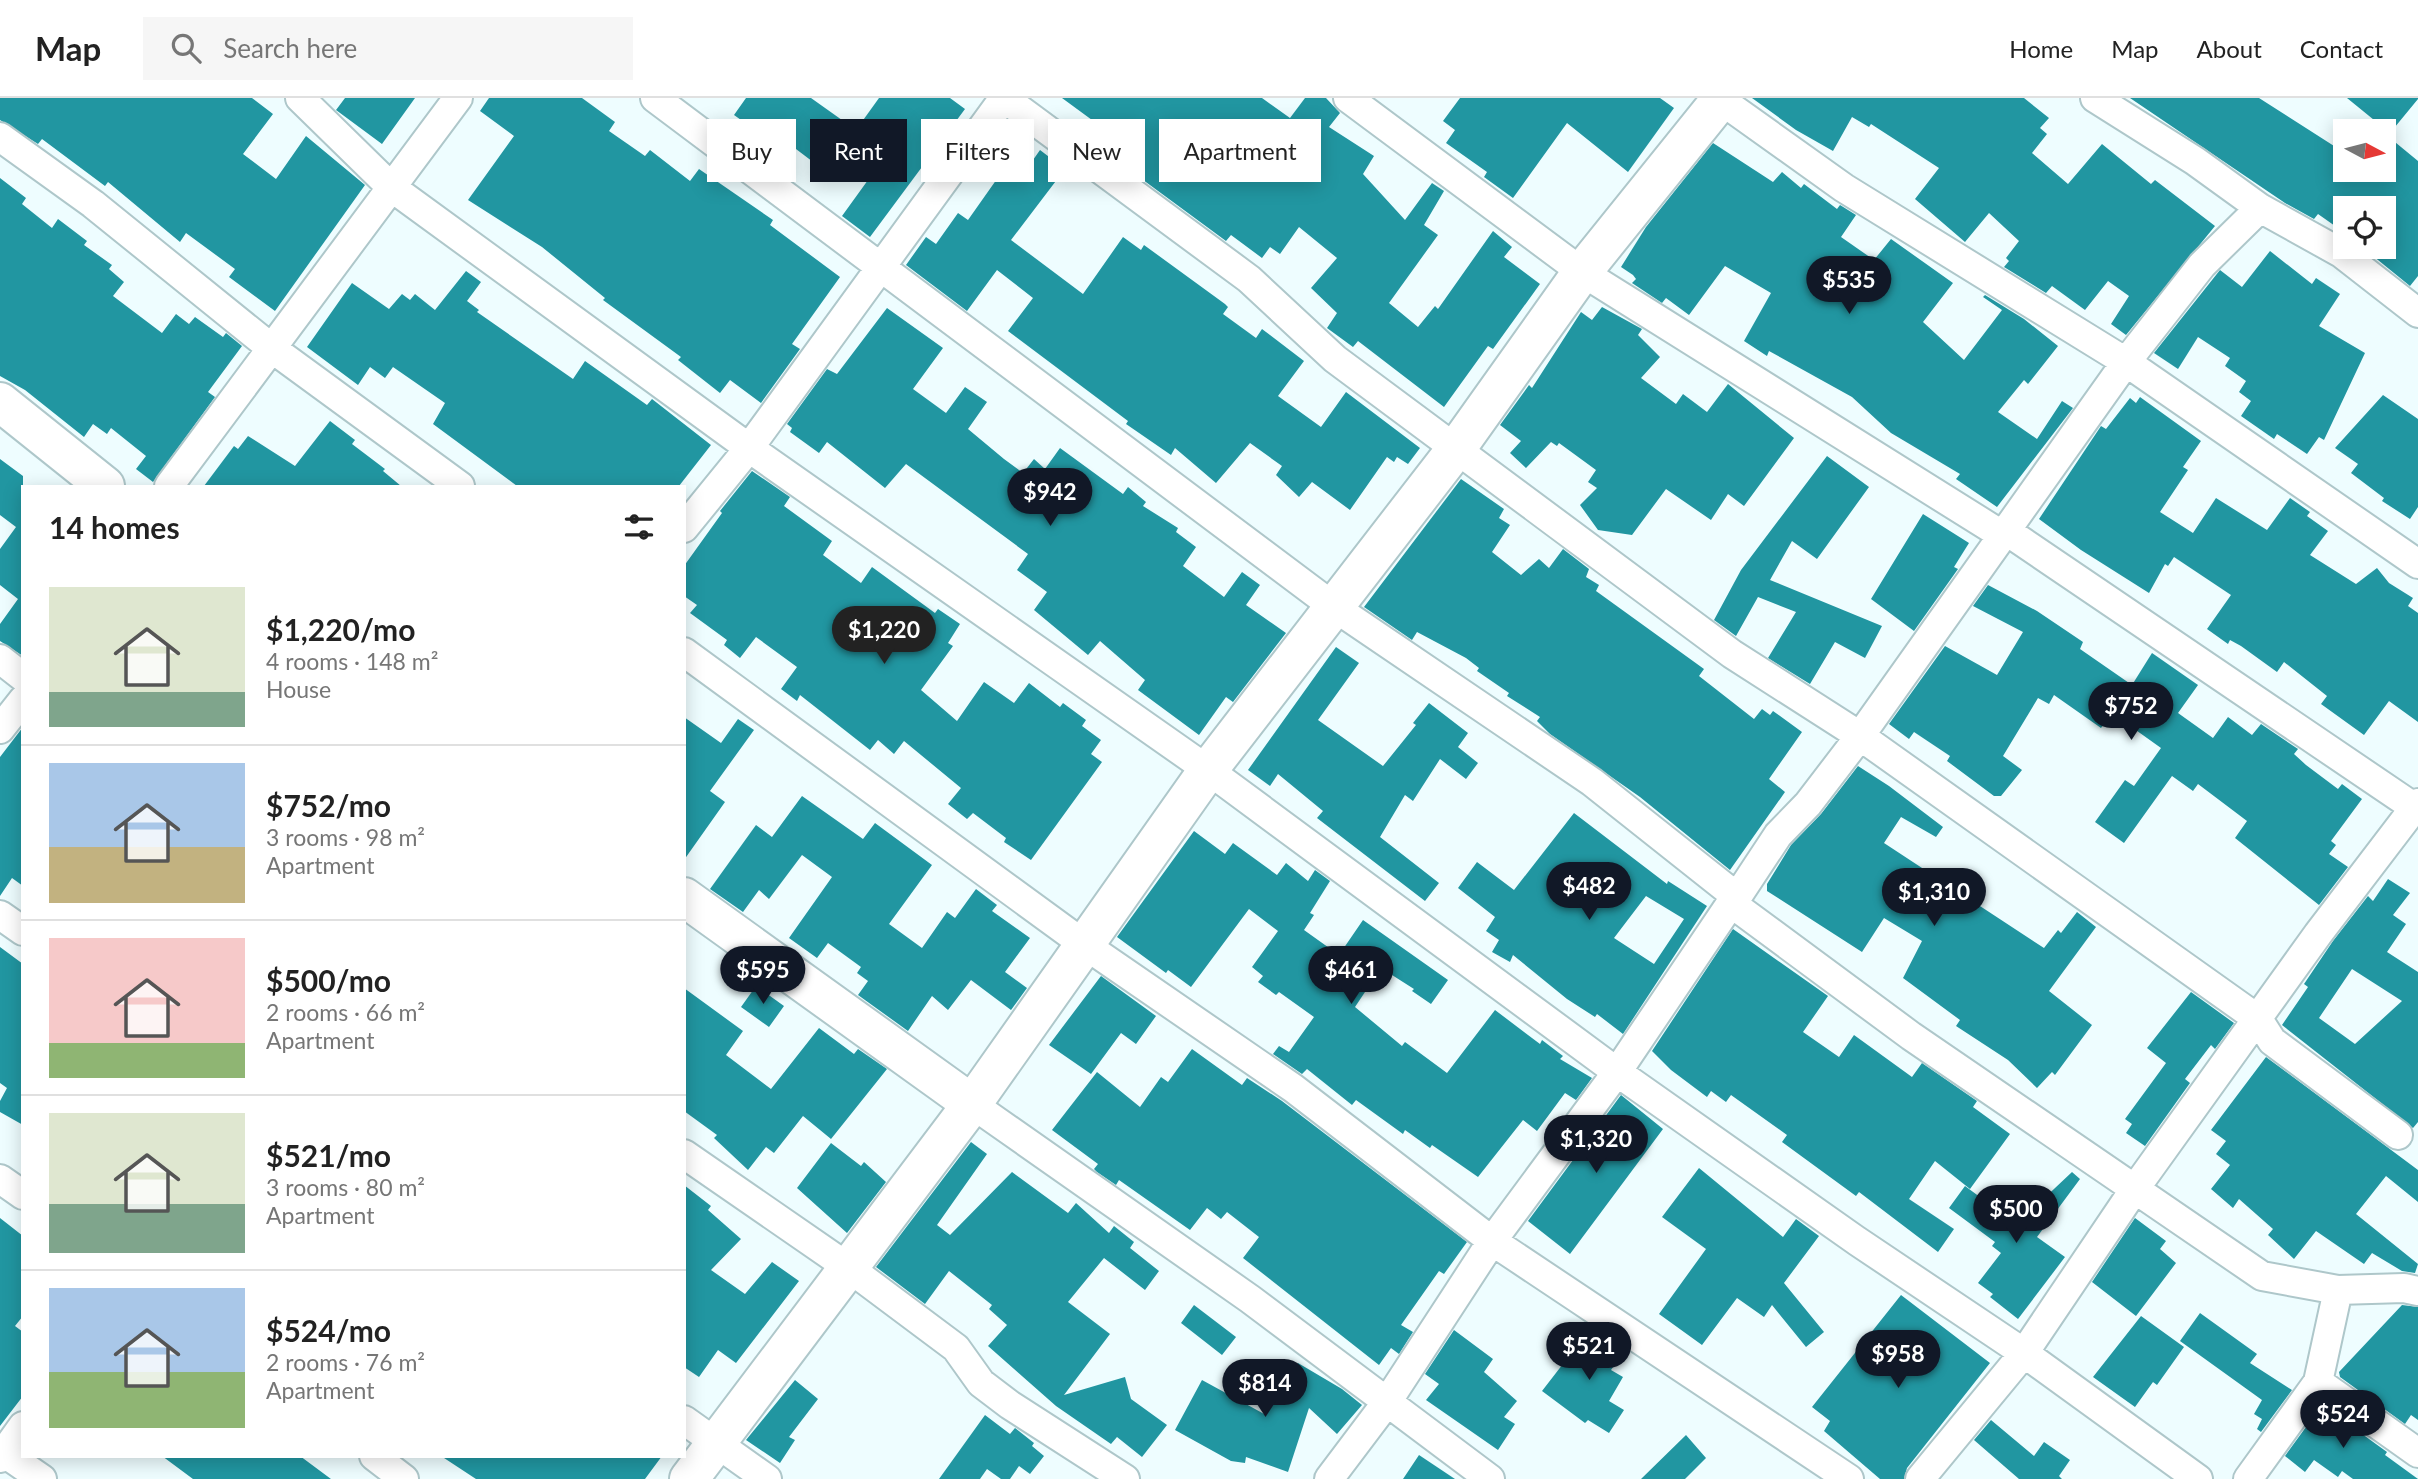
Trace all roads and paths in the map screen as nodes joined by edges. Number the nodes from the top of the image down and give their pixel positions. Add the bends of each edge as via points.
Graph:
1 (300, 98) edge
2 (458, 98) edge
3 (655, 98) edge
4 (1004, 98) edge
5 (1348, 98) edge
6 (2095, 98) edge
7 (1720, 99) edge
8 (0, 137) edge
9 (391, 187) junction
10 (2260, 208) junction
11 (880, 266) junction
12 (1582, 272) junction
13 (2418, 313) edge
14 (270, 347) junction
15 (2126, 362) junction
16 (0, 402) edge
17 (749, 448) junction
18 (1456, 449) junction
19 (104, 485) edge
20 (170, 485) edge
21 (459, 485) edge
22 (686, 526) edge
23 (2003, 533) junction
24 (2418, 564) edge
25 (1335, 607) junction
26 (686, 653) edge
27 (0, 659) edge
28 (21, 675) edge
29 (21, 703) edge
30 (0, 729) edge
31 (1860, 736) junction
32 (1208, 769) junction
33 (2417, 807) edge
34 (686, 898) edge
35 (1734, 900) junction
36 (0, 915) edge
37 (21, 930) edge
38 (1085, 945) junction
39 (2258, 1019) junction
40 (1617, 1072) junction
41 (972, 1104) junction
42 (2399, 1135) dead end
43 (686, 1155) edge
44 (0, 1179) edge
45 (2134, 1190) junction
46 (21, 1194) edge
47 (1492, 1241) junction
48 (849, 1268) junction
49 (2338, 1290) junction
50 (2418, 1291) edge
51 (2024, 1353) junction
52 (2318, 1382) junction
53 (1387, 1402) junction
54 (686, 1421) edge
55 (21, 1428) edge
56 (715, 1441) junction
57 (1, 1453) edge
58 (2418, 1453) edge
59 (377, 1458) edge
60 (42, 1479) edge
61 (404, 1479) edge
62 (689, 1479) edge
63 (767, 1479) edge
64 (1125, 1479) edge
65 (1329, 1479) edge
66 (1490, 1479) edge
67 (1849, 1479) edge
68 (1920, 1479) edge
69 (2198, 1479) edge
70 (2248, 1479) edge

1 - 9 street
2 - 9 street
3 - 11 street
4 - 11 street
4 - 18 street via 1249,279 1335,359
5 - 12 street
6 - 10 street
7 - 12 street
7 - 15 street via 1844,188
8 - 14 street via 93,204
9 - 14 street
9 - 17 street
10 - 13 street via 2341,253
10 - 15 street via 2202,265
11 - 17 street
11 - 25 street
12 - 18 street
12 - 23 street
14 - 20 street
14 - 21 street
15 - 23 street
15 - 24 street
16 - 19 street
17 - 22 street
17 - 32 street
18 - 25 street
18 - 31 street via 1732,654
23 - 31 street
23 - 33 street
25 - 32 street
25 - 35 street via 1592,782
26 - 38 street
27 - 28 street
29 - 30 street
31 - 35 street via 1778,835
31 - 39 street
32 - 38 street
32 - 40 street
33 - 39 street
34 - 41 street
35 - 40 street
35 - 45 street via 1911,1036
36 - 37 street
38 - 41 street
38 - 47 street via 1293,1088
39 - 42 street via 2272,1041
39 - 45 street
40 - 47 street
40 - 51 street
41 - 48 street
41 - 53 street via 1250,1299
43 - 48 street
44 - 46 street
45 - 49 street via 2262,1276
45 - 51 street
47 - 53 street
47 - 67 street
48 - 56 street
48 - 64 street via 956,1348 981,1383 1000,1398
49 - 50 street
49 - 52 street
51 - 68 street
51 - 69 street
52 - 58 street
52 - 70 street
53 - 65 street
53 - 66 street
54 - 56 street
55 - 57 street
56 - 62 street
56 - 63 street
57 - 60 street
59 - 61 street

